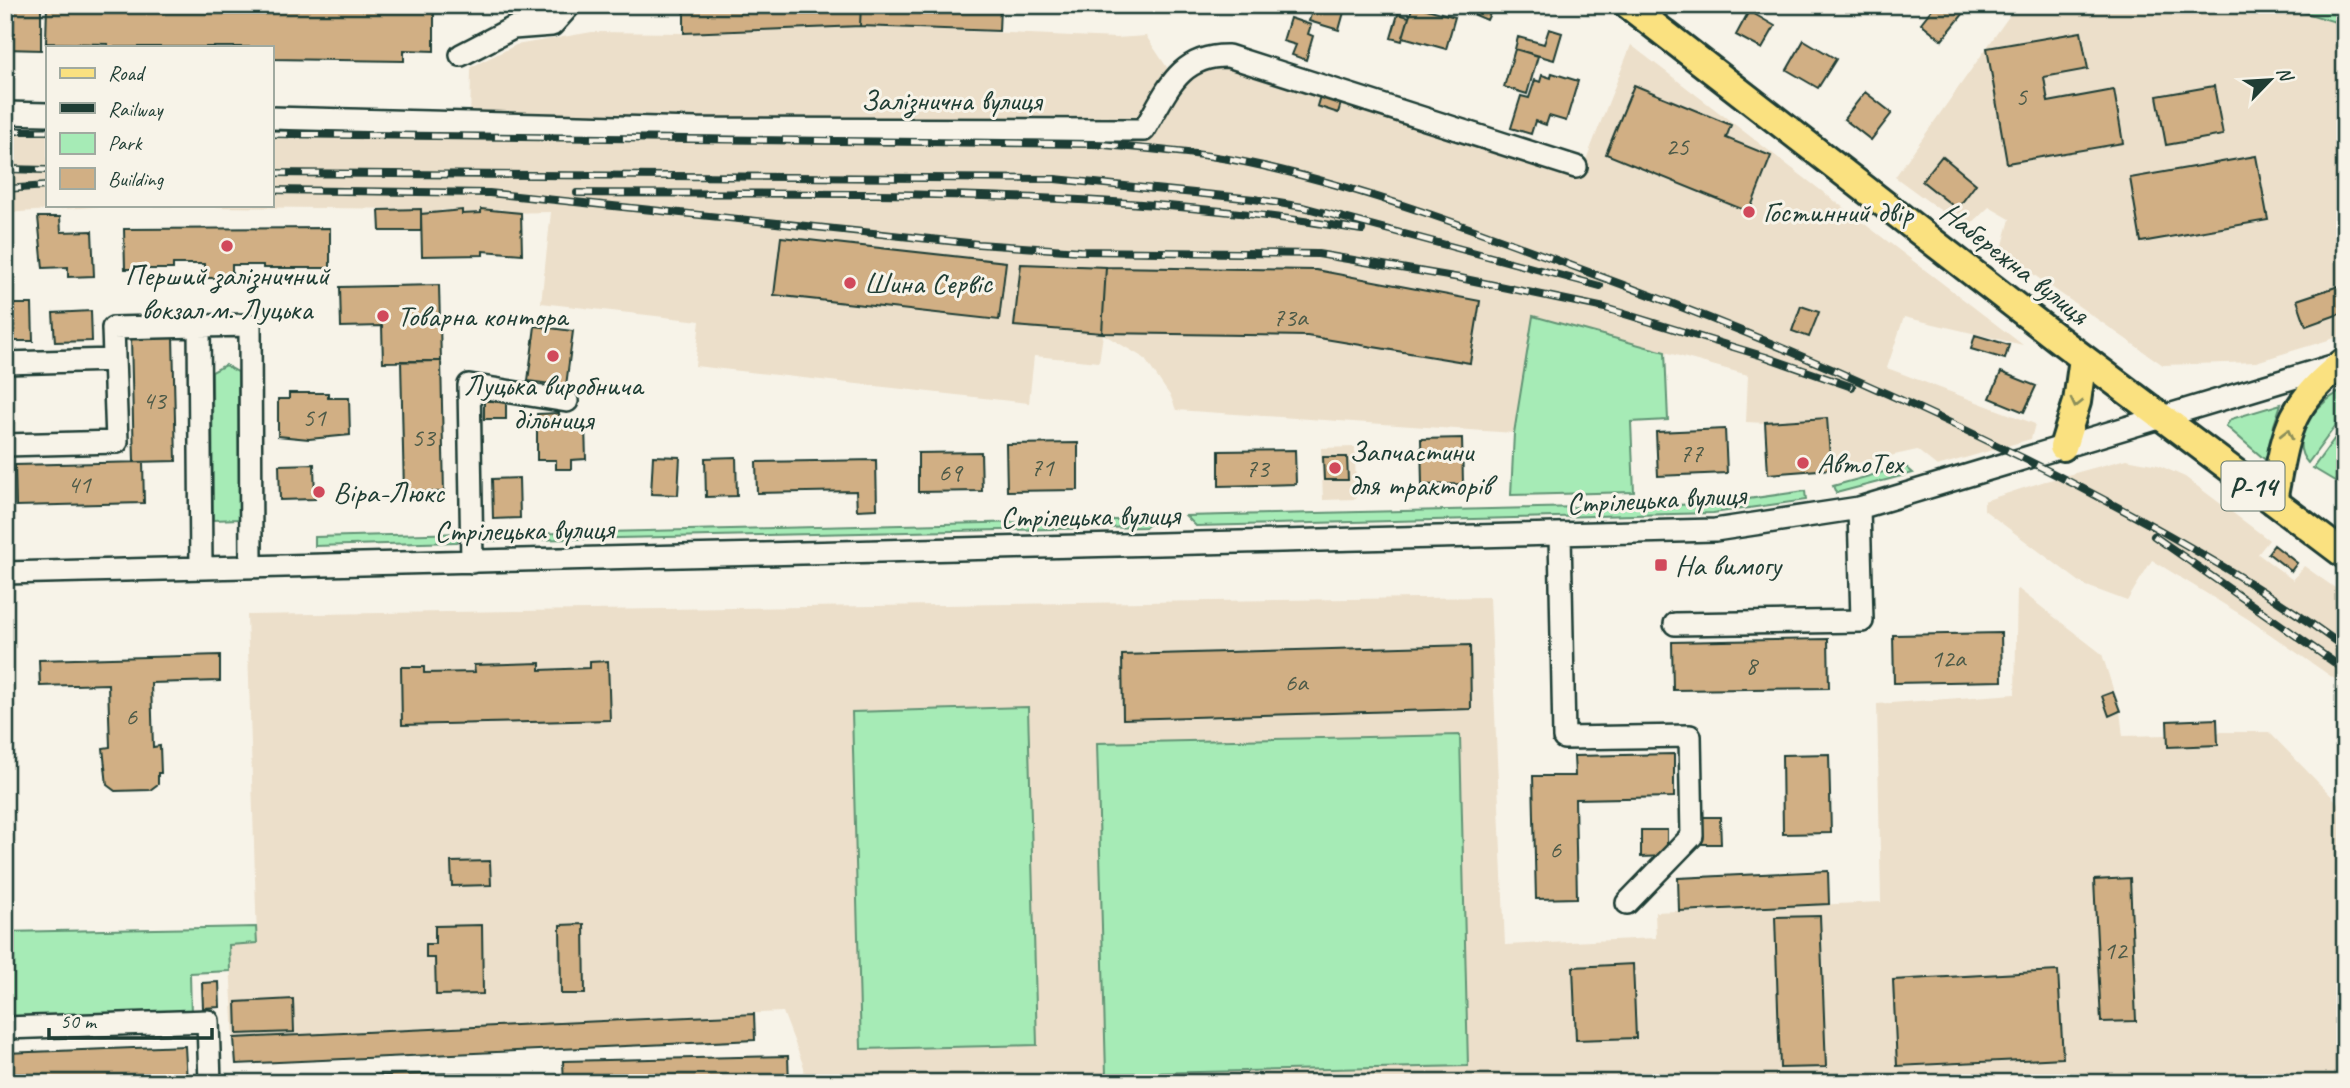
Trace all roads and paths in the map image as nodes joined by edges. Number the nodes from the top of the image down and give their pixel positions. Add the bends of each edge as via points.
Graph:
1 (570, 5) edge
2 (1644, 10) edge
3 (461, 55) dead end
4 (5, 113) edge
5 (46, 114) edge
6 (273, 118) edge
7 (1576, 167) dead end
8 (199, 326) junction
9 (2083, 358) junction
10 (114, 360) junction
11 (2344, 362) edge
12 (5, 363) edge
13 (567, 401) dead end
14 (2162, 417) junction
15 (5, 445) edge
16 (2063, 447) junction
17 (2273, 501) junction
18 (1859, 508) junction
19 (1560, 534) junction
20 (2345, 555) edge
21 (472, 562) junction
22 (251, 567) junction
23 (201, 568) junction
24 (5, 573) edge
25 (1675, 624) dead end
26 (1627, 903) dead end
27 (5, 1028) edge
28 (210, 1083) edge

1 - 3 street via 552,24 513,28
2 - 9 main road, Набережна вулиця / Р-14
4 - 5 street
6 - 7 street, Залізнична вулиця via 683,128 1144,130 1178,74 1207,56 1228,56
8 - 10 street via 113,328
8 - 22 street via 250,326
8 - 23 street
9 - 14 main road, Набережна вулиця / Р-14
9 -> 16 main road via 2077,402
10 - 12 street
10 - 15 street via 117,442
11 - 14 street, Стрілецька вулиця
17 -> 11 main road via 2290,422 2318,382
13 - 21 street via 468,385
14 - 16 street, Стрілецька вулиця
14 - 17 main road, Р-14
16 - 18 street, Стрілецька вулиця
17 - 20 main road, Р-14
18 - 19 street, Стрілецька вулиця via 1715,530
18 - 25 street via 1862,621
19 - 21 street, Стрілецька вулиця
19 - 26 street via 1563,737 1689,736 1692,836
21 - 22 street, Стрілецька вулиця
22 - 23 street, Стрілецька вулиця
23 - 24 street, Стрілецька вулиця
27 - 28 street via 208,1021

